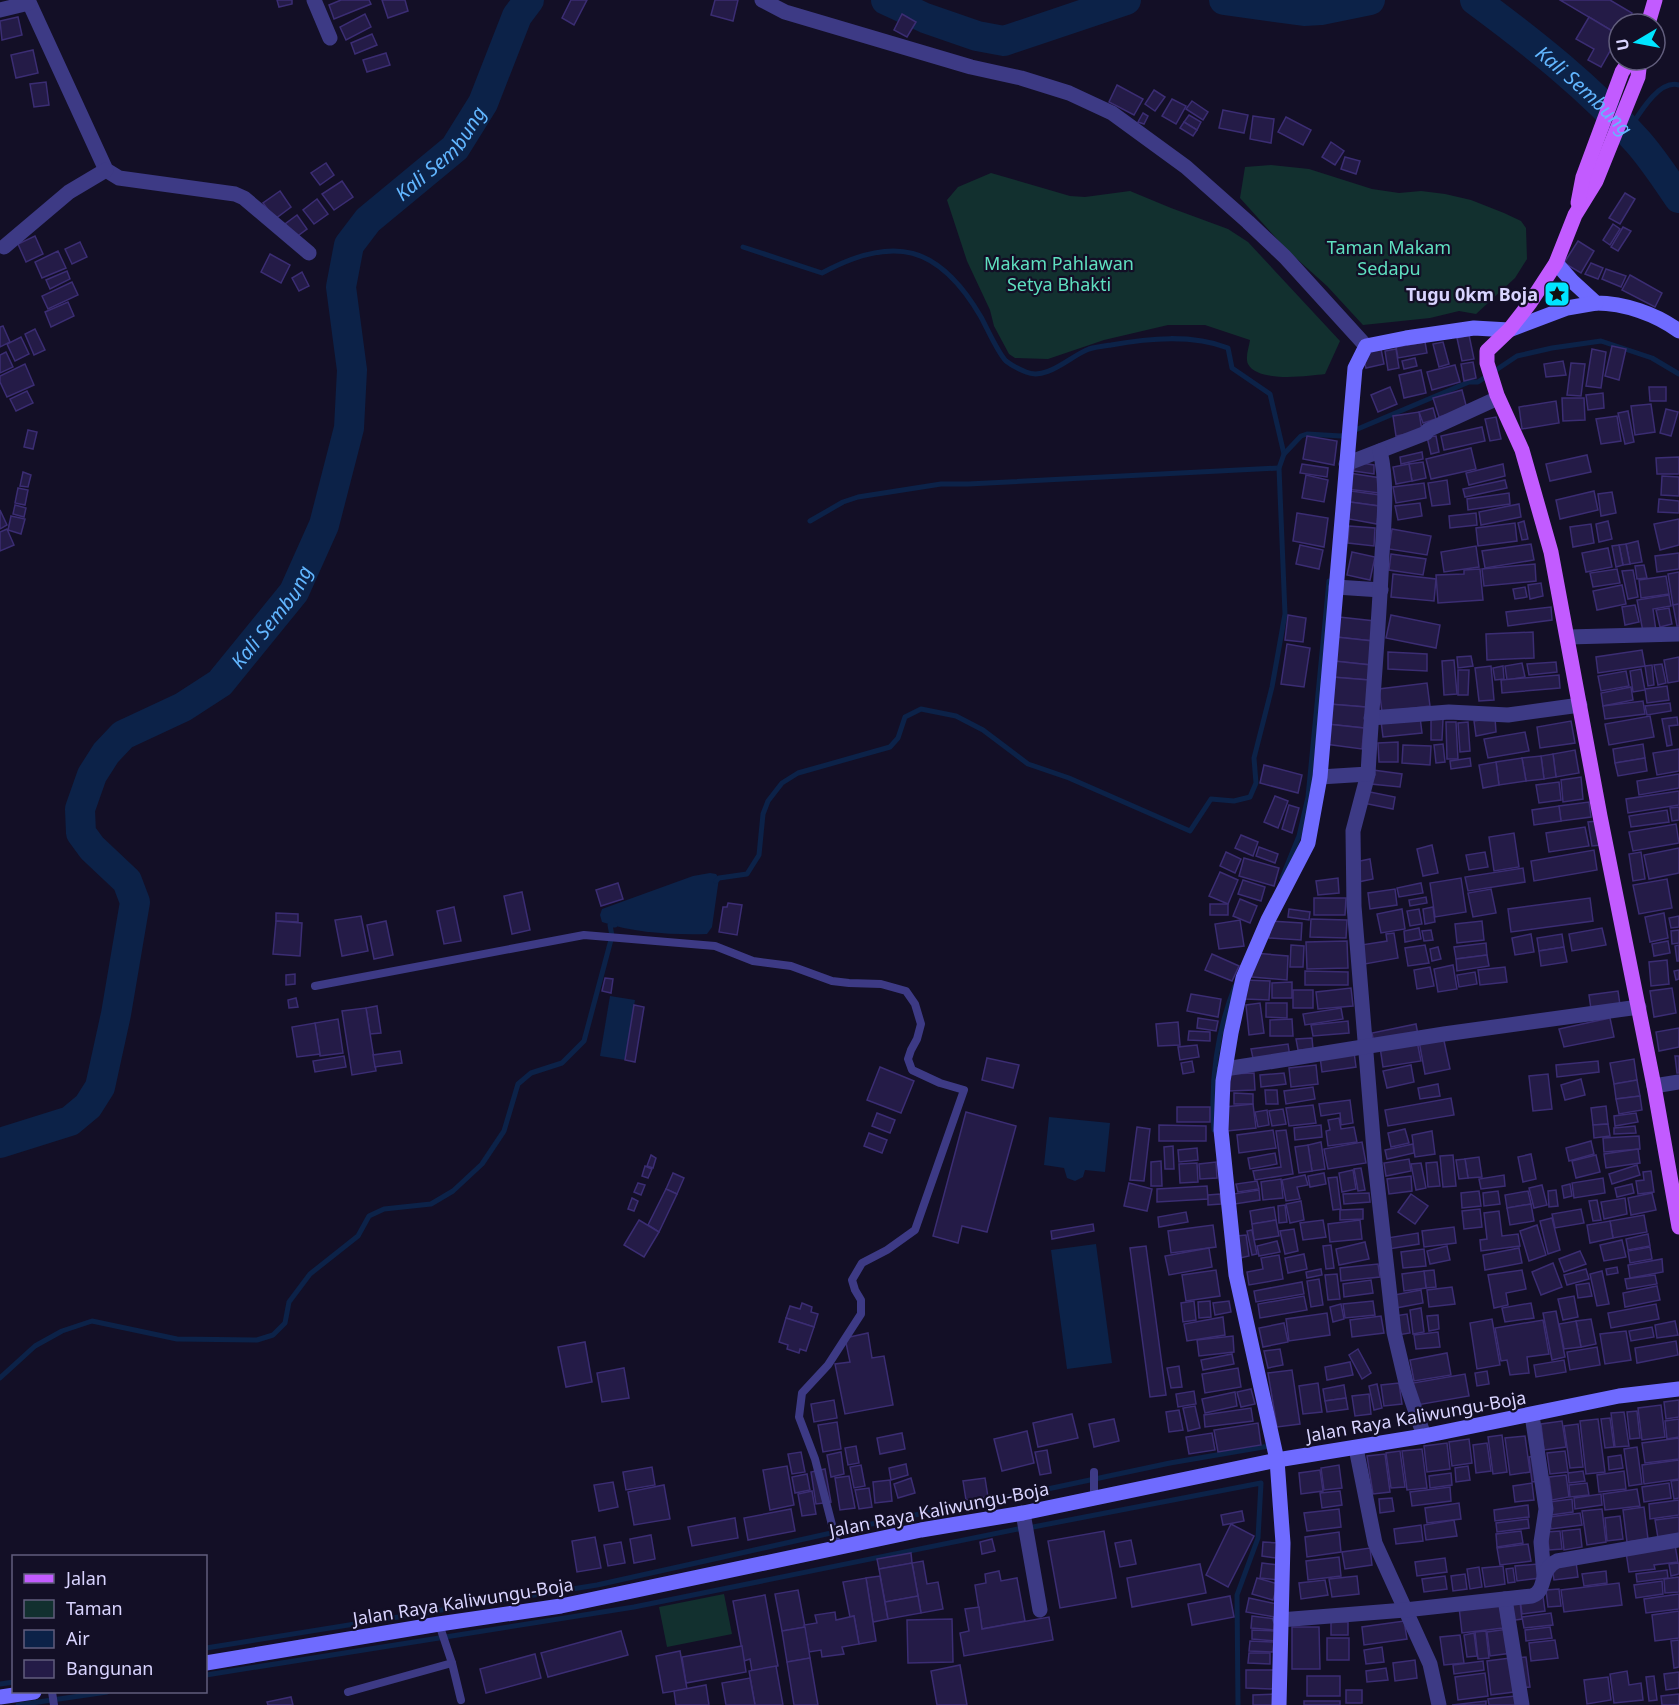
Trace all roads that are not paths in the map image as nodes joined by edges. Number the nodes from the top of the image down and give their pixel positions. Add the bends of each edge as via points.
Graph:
1 (314, 0) edge
2 (762, 0) edge
3 (28, 1) edge
4 (0, 10) edge
5 (330, 38) dead end
6 (1624, 72) edge
7 (1639, 72) edge
8 (106, 170) junction
9 (1589, 179) junction
10 (4, 247) dead end
11 (309, 254) dead end
12 (1556, 263) junction
13 (1596, 303) junction
14 (1509, 330) junction
15 (1679, 331) edge
16 (1366, 346) junction
17 (1498, 397) junction
18 (1380, 451) junction
19 (1347, 458) junction
20 (1336, 587) junction
21 (1381, 593) junction
22 (1679, 634) edge
23 (1568, 637) junction
24 (1580, 705) junction
25 (1371, 718) junction
26 (1368, 774) junction
27 (1320, 777) junction
28 (315, 986) dead end
29 (1639, 1007) junction
30 (1367, 1047) junction
31 (1225, 1068) junction
32 (1679, 1082) edge
33 (1654, 1086) junction
34 (1678, 1220) edge
35 (1679, 1389) edge
36 (1532, 1415) junction
37 (1424, 1436) junction
38 (1356, 1448) junction
39 (1277, 1460) junction
40 (1094, 1472) dead end
41 (1094, 1499) junction
42 (1023, 1513) junction
43 (1679, 1540) edge
44 (838, 1548) junction
45 (1544, 1575) junction
46 (1505, 1599) junction
47 (1040, 1610) dead end
48 (1405, 1610) junction
49 (1280, 1620) junction
50 (441, 1628) junction
51 (207, 1663) edge
52 (452, 1663) junction
53 (348, 1692) dead end
54 (27, 1693) edge
55 (52, 1693) edge
56 (0, 1697) edge
57 (461, 1700) dead end
58 (54, 1705) edge
59 (1279, 1705) edge
60 (1439, 1705) edge
61 (1522, 1705) edge

1 - 5 street
2 - 16 street via 785,12 1069,93 1112,113 1186,167 1248,222
3 - 4 street
3 - 8 street
6 - 9 main road
7 - 9 main road
8 - 10 street via 69,192
8 - 11 street via 119,178 235,194
9 - 12 main road
12 - 13 main road
12 - 14 main road
13 - 14 main road via 1567,308
13 - 15 main road via 1615,303 1650,315
14 - 16 main road via 1474,328
14 - 17 main road via 1487,351
16 - 19 main road via 1355,368
17 - 18 street
17 - 23 main road via 1522,450 1536,496
18 - 19 street
18 - 21 street via 1385,490
19 - 20 main road
20 - 21 street
20 - 27 main road
21 - 25 street
22 - 23 street
23 - 24 main road
24 - 25 street via 1508,715 1449,712
24 - 29 main road
25 - 26 street
26 - 27 street
26 - 30 street via 1353,831 1354,906
27 - 31 main road via 1308,843 1243,978
28 - 44 lane via 584,935 715,946 832,981 881,984 906,991 921,1024 908,1059 912,1070 964,1090 915,1230 862,1263 852,1280 861,1300 861,1314 828,1365 802,1393 799,1418 815,1459
29 - 30 street
29 - 33 main road
30 - 31 street
30 - 37 street via 1394,1332
31 - 39 main road via 1221,1130 1236,1275
32 - 33 street
33 - 34 main road
35 - 36 main road, Jalan Raya Kaliwungu-Boja via 1619,1396
36 - 37 main road, Jalan Raya Kaliwungu-Boja
36 - 45 street via 1546,1509 1541,1542
37 - 38 main road, Jalan Raya Kaliwungu-Boja
38 - 39 main road, Jalan Raya Kaliwungu-Boja
38 - 48 street via 1376,1544
39 - 41 main road, Jalan Raya Kaliwungu-Boja
39 - 49 main road via 1283,1543
40 - 41 lane
41 - 42 main road, Jalan Raya Kaliwungu-Boja
42 - 44 main road, Jalan Raya Kaliwungu-Boja
42 - 47 street
43 - 45 street via 1557,1561 1550,1564
44 - 50 main road, Jalan Raya Kaliwungu-Boja
45 - 46 street via 1538,1594
46 - 48 street
46 - 61 street
48 - 49 street
48 - 60 street via 1430,1664
49 - 59 main road
50 - 51 main road, Jalan Raya Kaliwungu-Boja
50 - 52 lane
52 - 53 lane
52 - 57 lane
54 - 56 main road
55 - 58 lane

